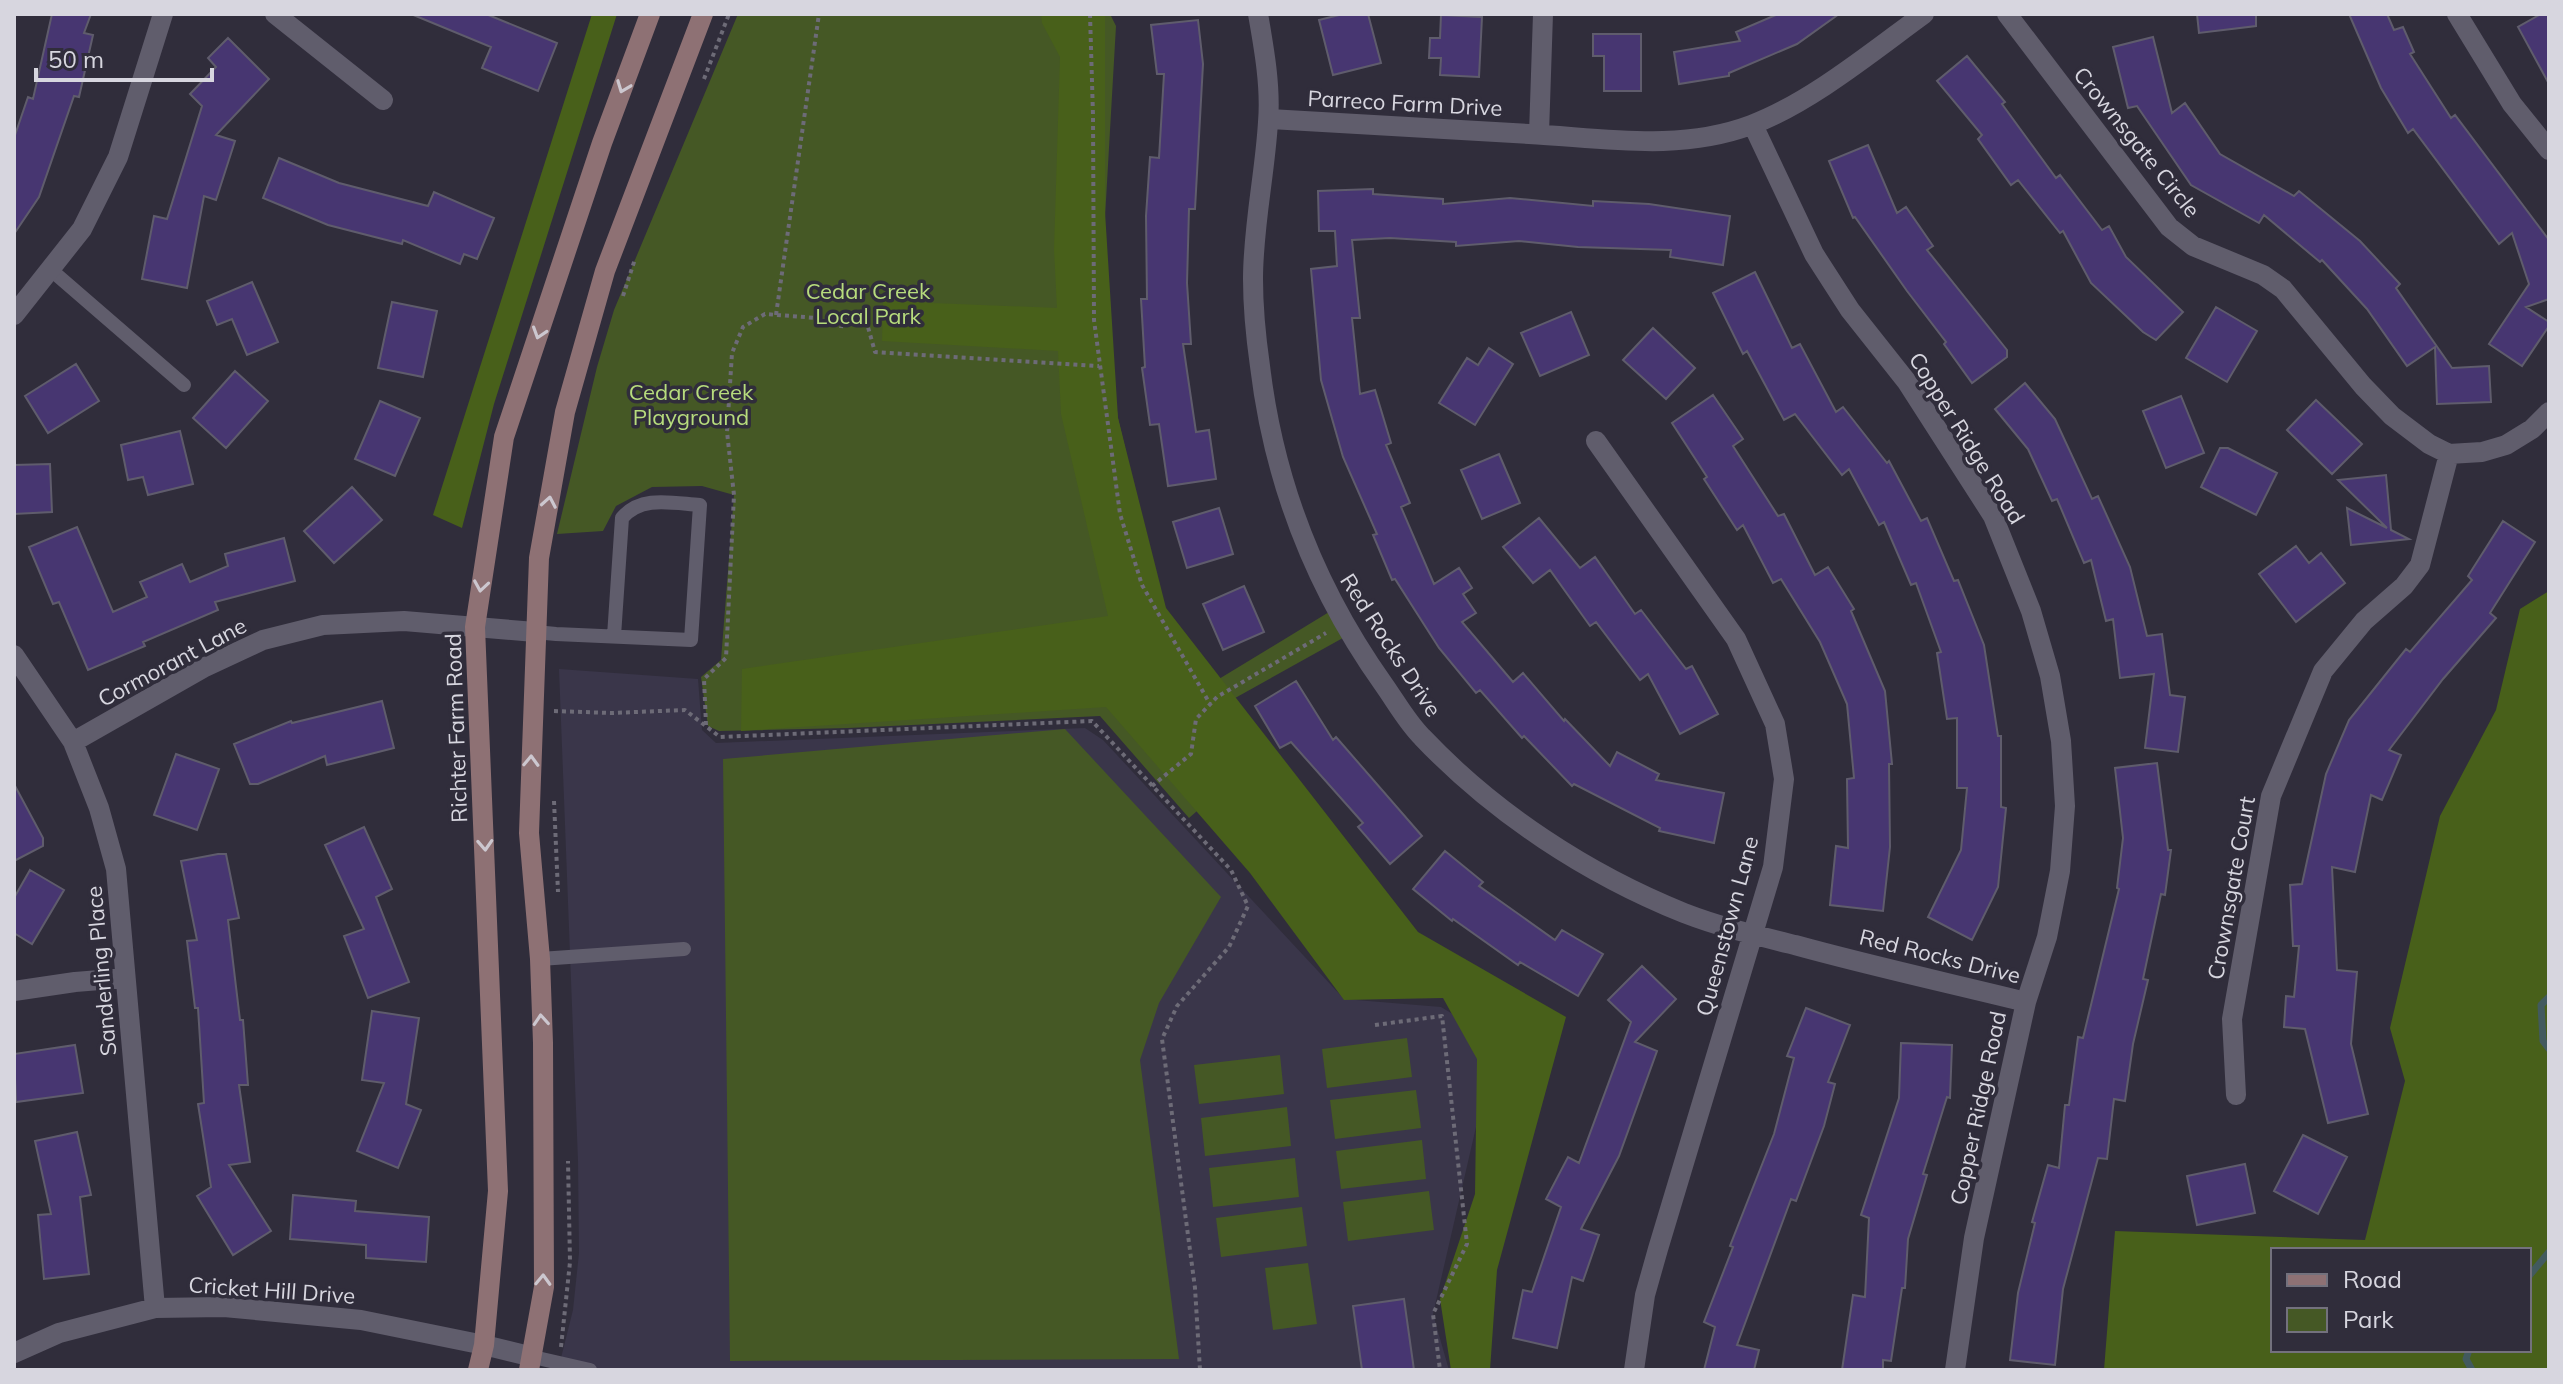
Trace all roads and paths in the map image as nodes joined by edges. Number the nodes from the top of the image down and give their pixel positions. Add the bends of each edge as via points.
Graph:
1 (163, 14) edge
2 (275, 14) edge
3 (650, 14) edge
4 (703, 14) edge
5 (729, 14) edge
6 (819, 14) edge
7 (1090, 14) edge
8 (1258, 14) edge
9 (1543, 14) edge
10 (1924, 14) edge
11 (2007, 14) edge
12 (2457, 14) edge
13 (700, 88) dead end
14 (383, 100) dead end
15 (1269, 119) junction
16 (1753, 125) junction
17 (1539, 134) junction
18 (2549, 150) edge
19 (638, 252) dead end
20 (50, 269) junction
21 (623, 296) dead end
22 (14, 315) edge
23 (776, 315) junction
24 (842, 320) junction
25 (841, 328) dead end
26 (1100, 366) junction
27 (184, 385) dead end
28 (2549, 412) edge
29 (1596, 441) dead end
30 (2449, 454) junction
31 (1343, 622) junction
32 (475, 627) junction
33 (535, 632) junction
34 (614, 636) junction
35 (14, 655) edge
36 (552, 698) dead end
37 (1210, 704) junction
38 (706, 727) junction
39 (73, 742) junction
40 (1152, 786) junction
41 (553, 787) dead end
42 (558, 896) dead end
43 (1753, 934) junction
44 (684, 949) dead end
45 (540, 959) junction
46 (125, 978) junction
47 (14, 991) edge
48 (2026, 1002) junction
49 (1375, 1025) dead end
50 (2236, 1095) dead end
51 (567, 1151) dead end
52 (155, 1308) junction
53 (484, 1345) junction
54 (14, 1353) edge
55 (559, 1363) junction
56 (531, 1364) edge
57 (478, 1370) edge
58 (590, 1370) edge
59 (1200, 1370) edge
60 (1440, 1370) edge
61 (1634, 1370) edge
62 (1955, 1370) edge

1 - 20 street via 118,157 82,229
2 - 14 street
3 -> 32 main road, Richter Farm Road via 504,437
33 -> 4 main road via 539,558 565,412 605,271
5 - 13 path
6 - 23 path
7 - 26 path via 1094,320
8 - 15 street, Red Rocks Drive
9 - 17 street
10 - 16 street, Parreco Farm Drive via 1838,77
11 - 30 street, Crownsgate Circle via 2169,227 2193,246 2263,275 2283,289 2392,416
12 - 18 street via 2512,104
15 - 17 street, Parreco Farm Drive
15 - 31 street, Red Rocks Drive via 1253,281 1260,365 1273,448 1297,524
16 - 17 street, Parreco Farm Drive via 1679,142
16 - 48 street, Copper Ridge Road via 1814,254 1914,393 1993,516 2031,611 2052,689 2065,806 2047,937
19 - 21 path
20 - 22 street
20 - 27 lane
23 - 24 path
23 - 38 path via 765,314 743,327 732,353 727,432 734,495 726,658 704,679
24 - 25 path
24 - 26 path via 866,320 875,352
26 - 37 path via 1120,514 1142,585
28 - 30 street via 2506,445
29 - 43 street, Queenstown Lane via 1736,639 1775,724 1784,779 1773,867
30 - 50 street, Crownsgate Court via 2420,565 2323,671 2271,796 2232,1019
31 - 37 path
31 - 43 street, Red Rocks Drive via 1419,735 1467,781 1537,835 1685,913
32 - 33 street, Cormorant Lane
32 - 39 street, Cormorant Lane via 404,621 323,625 263,640
32 -> 53 main road, Richter Farm Road via 498,1191
33 - 34 lane
45 -> 33 main road via 529,833
34 - 34 lane via 622,518 631,507 646,502 700,505 691,640
35 - 39 street, Sanderling Place
36 - 38 path via 551,711 685,710
37 - 40 path via 1196,719 1191,754
38 - 40 path via 720,737 1092,721
39 - 46 street, Sanderling Place via 116,869
40 - 59 path via 1231,870 1248,906 1229,947 1177,1006 1162,1039 1195,1288
41 - 42 path
43 - 48 street, Red Rocks Drive
43 - 61 street, Queenstown Lane via 1645,1295
44 - 45 lane
56 -> 45 main road via 544,1287
46 - 47 street
46 - 52 street, Sanderling Place
48 - 62 street, Copper Ridge Road via 1974,1238
49 - 60 path via 1442,1016 1467,1244 1433,1314
51 - 55 path via 570,1262
52 - 53 street, Cricket Hill Drive via 224,1307 361,1320
52 - 54 street, Cricket Hill Drive via 59,1333
53 - 56 street, Cricket Hill Drive
53 - 57 main road, Richter Farm Road
55 - 56 lane
55 - 58 lane

